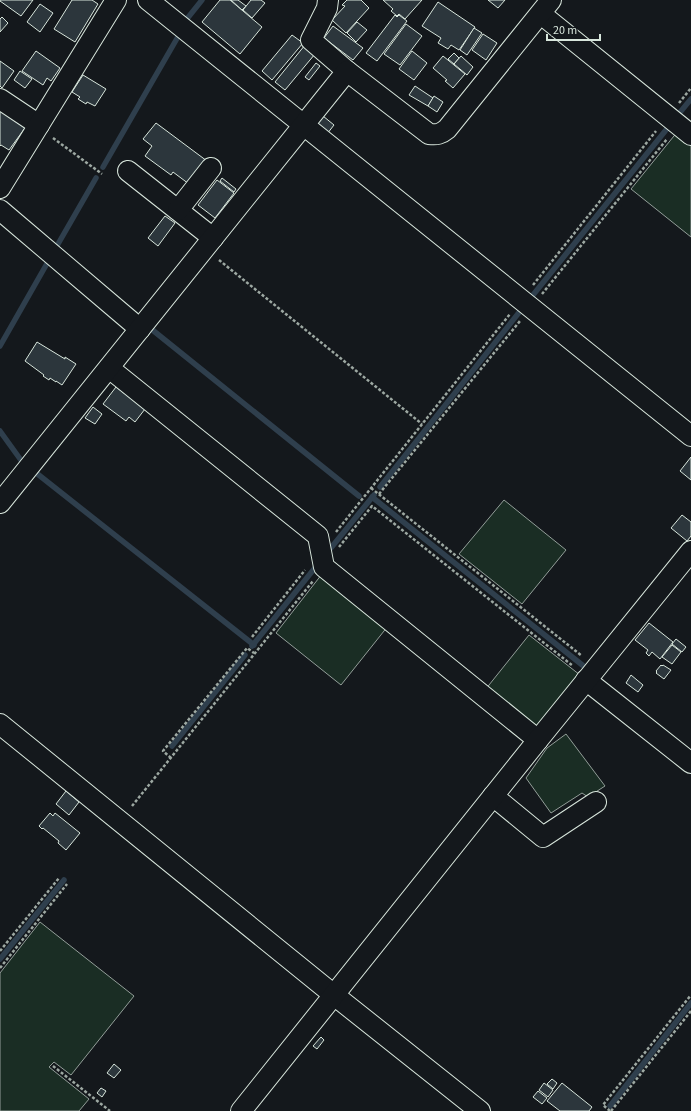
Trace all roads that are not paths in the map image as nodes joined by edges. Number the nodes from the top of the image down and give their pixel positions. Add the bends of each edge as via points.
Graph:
1 (116, 0) edge
2 (148, 0) edge
3 (328, 0) edge
4 (546, 7) edge
5 (347, 72) junction
6 (0, 99) edge
7 (304, 125) junction
8 (38, 126) junction
9 (691, 135) edge
10 (211, 168) dead end
11 (128, 171) dead end
12 (0, 188) edge
13 (0, 210) edge
14 (178, 210) junction
15 (209, 243) junction
16 (140, 329) junction
17 (109, 368) junction
18 (691, 436) edge
19 (0, 503) edge
20 (691, 551) edge
21 (590, 675) junction
22 (0, 724) edge
23 (538, 740) junction
24 (691, 763) edge
25 (493, 796) junction
26 (596, 802) dead end
27 (334, 995) junction
28 (241, 1111) edge
29 (480, 1111) edge

1 - 8 street
2 - 7 street
3 - 5 street via 327,8 311,40
4 - 5 street via 447,130 435,135 429,134
4 - 9 street
5 - 7 street
6 - 8 street
7 - 15 street
7 - 18 street
8 - 12 street
10 - 14 street
11 - 14 street
13 - 16 street
14 - 15 street
15 - 16 street
16 - 17 street
17 - 19 street
17 - 23 street via 318,536 322,559
20 - 21 street
21 - 23 street
21 - 24 street
22 - 27 street
23 - 25 street
25 - 26 street via 543,837
25 - 27 street
27 - 28 street
27 - 29 street

